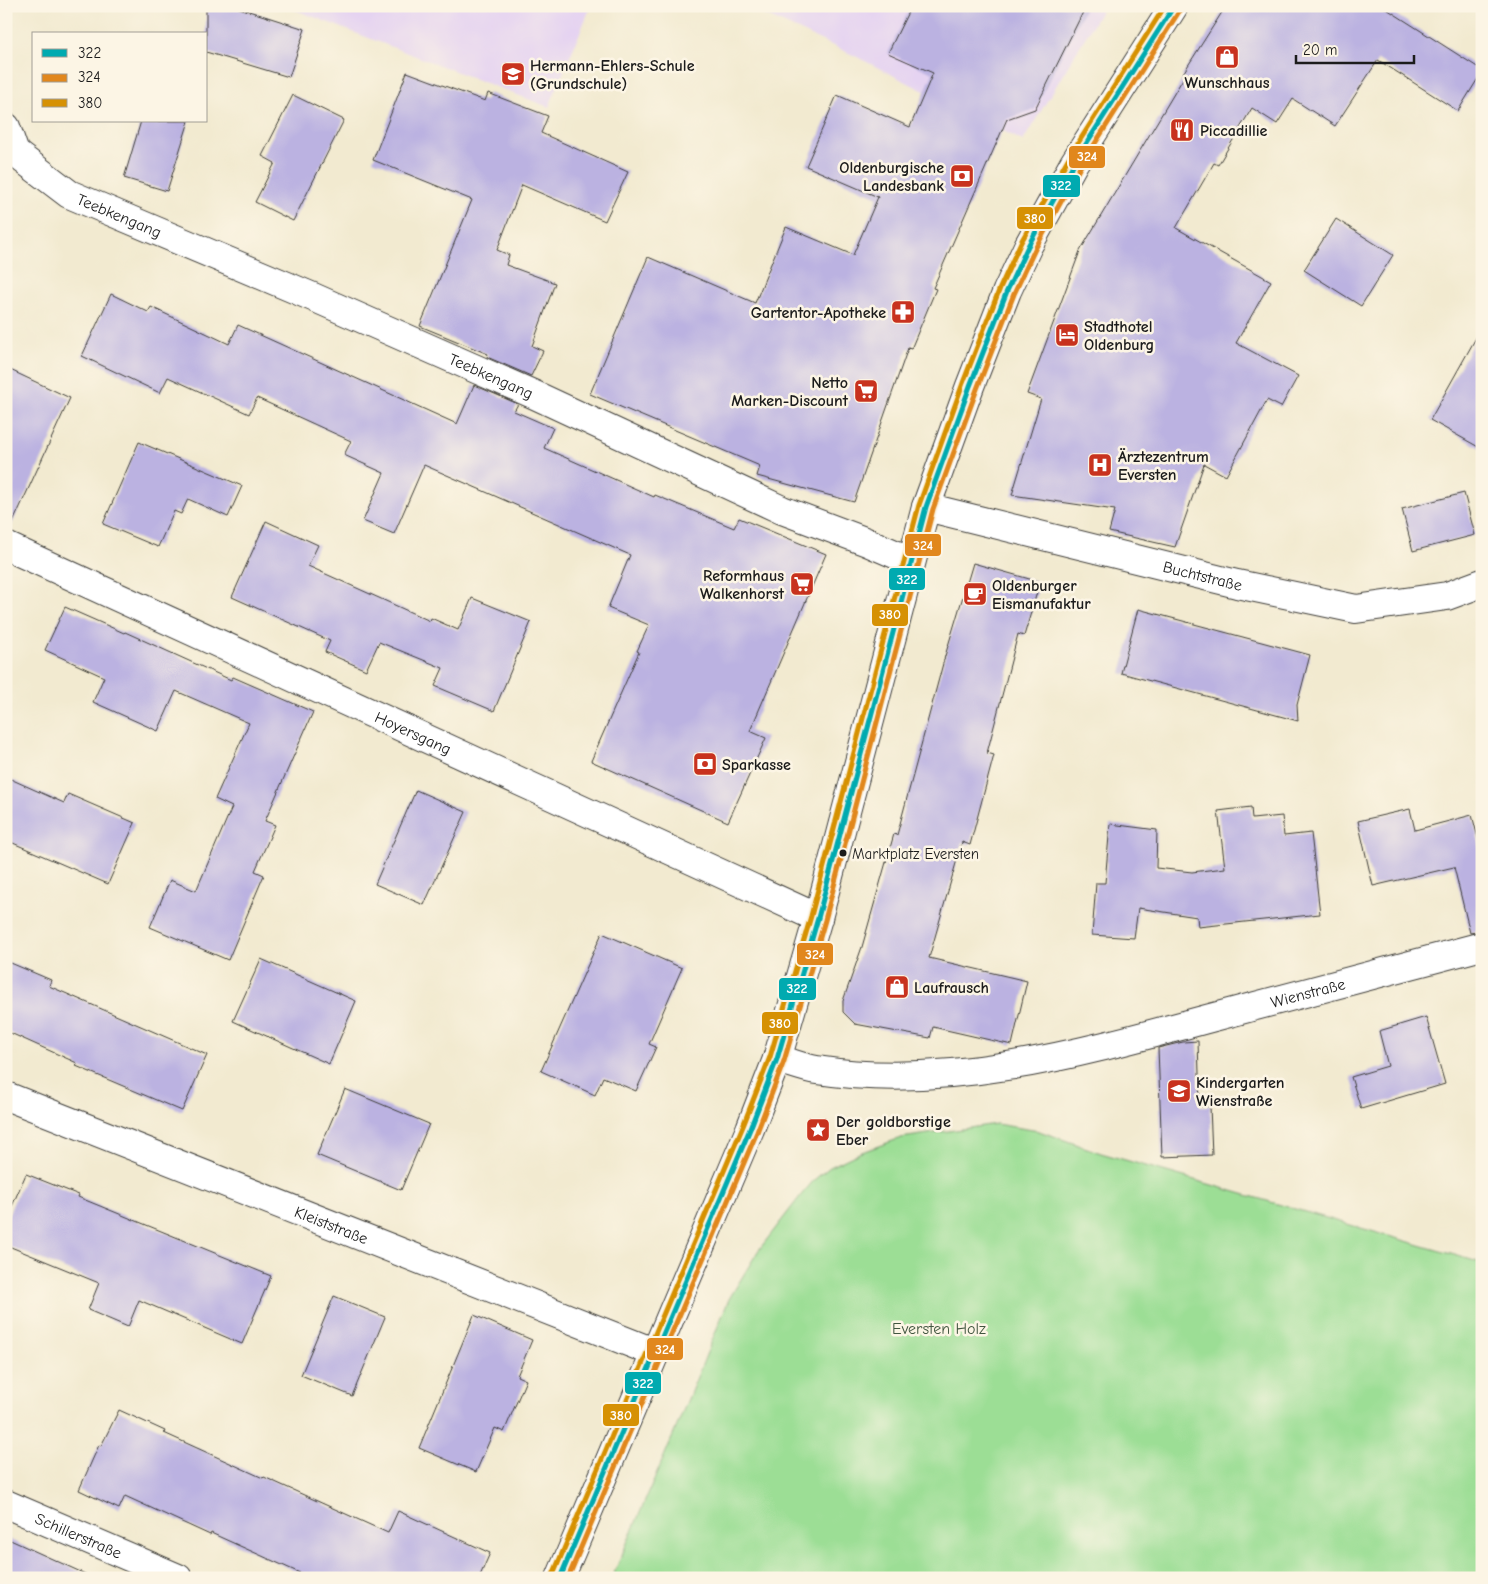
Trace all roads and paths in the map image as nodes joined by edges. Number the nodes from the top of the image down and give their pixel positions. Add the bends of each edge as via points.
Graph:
1 (1174, 6) edge
2 (6, 127) edge
3 (926, 507) junction
4 (6, 546) edge
5 (911, 561) junction
6 (1482, 583) edge
7 (818, 918) junction
8 (1482, 946) edge
9 (777, 1058) junction
10 (6, 1096) edge
11 (656, 1353) junction
12 (6, 1504) edge
13 (178, 1578) edge
14 (560, 1578) edge

1 - 3 street via 1074,163 1028,246 997,317
2 - 5 street, Teebkengang via 15,153 69,194 517,387 782,510
3 - 5 street
3 - 6 street, Buchtstraße via 1356,609 1447,596
4 - 7 street, Hoyersgang
5 - 7 street
7 - 9 street
8 - 9 street, Wienstraße via 1135,1038 1024,1064 967,1072 886,1076 816,1070
9 - 11 street
10 - 11 street, Kleiststraße
11 - 14 street
12 - 13 street, Schillerstraße

